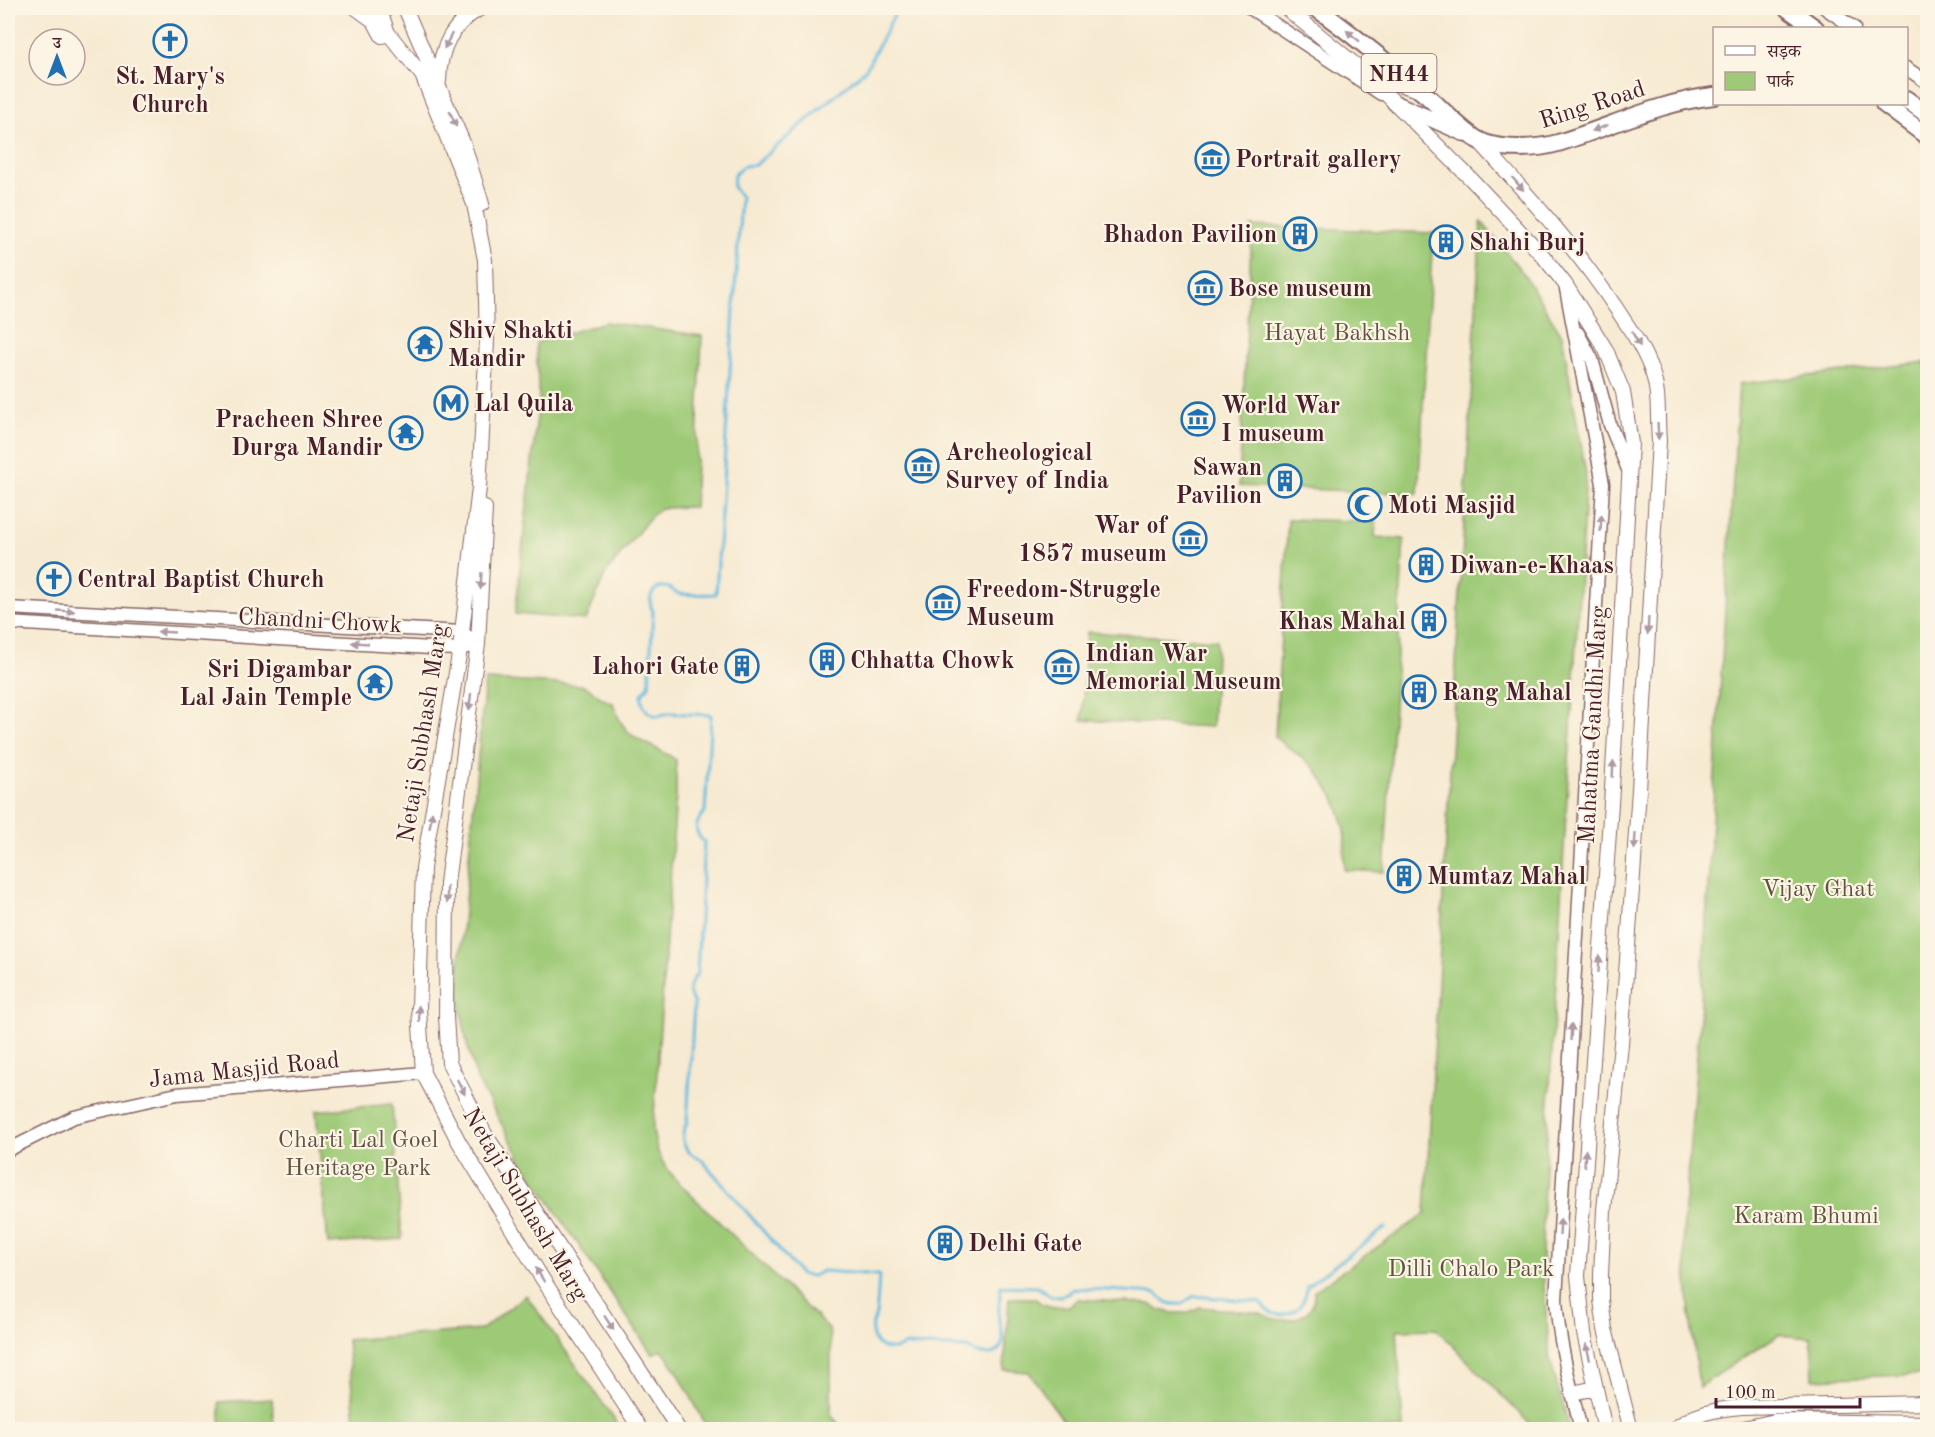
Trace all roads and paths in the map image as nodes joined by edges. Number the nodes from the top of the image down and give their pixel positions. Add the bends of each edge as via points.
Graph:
1 (356, 8) edge
2 (379, 8) edge
3 (405, 8) edge
4 (481, 8) edge
5 (1250, 8) edge
6 (1286, 8) edge
7 (1316, 8) edge
8 (1787, 8) edge
9 (1825, 8) edge
10 (1814, 27) edge
11 (1853, 27) edge
12 (1908, 69) edge
13 (1364, 72) junction
14 (422, 75) junction
15 (1928, 83) edge
16 (439, 88) junction
17 (1420, 90) junction
18 (1713, 96) edge
19 (1908, 100) edge
20 (1395, 103) junction
21 (1885, 105) edge
22 (1928, 115) edge
23 (1928, 137) edge
24 (1479, 141) junction
25 (1565, 284) junction
26 (1574, 324) junction
27 (1629, 473) junction
28 (8, 608) edge
29 (8, 623) edge
30 (462, 632) junction
31 (478, 644) junction
32 (460, 649) junction
33 (423, 1073) junction
34 (8, 1150) edge
35 (1596, 1388) junction
36 (1572, 1393) junction
37 (1928, 1403) edge
38 (1928, 1423) edge
39 (641, 1430) edge
40 (680, 1430) edge
41 (1581, 1430) edge
42 (1605, 1430) edge
43 (1631, 1430) edge
44 (1673, 1430) edge
45 (1735, 1430) edge

1 - 14 main road via 374,21 384,39
2 - 14 main road, Netaji Subhash Marg via 388,33
3 - 16 main road, Netaji Subhash Marg
4 -> 16 main road via 467,16 447,39 439,63
5 - 20 street, Mahatma Gandhi Marg
6 - 13 main road, Mahatma Gandhi Marg
17 -> 7 highway, Ring Road / NH44
8 - 10 highway
9 - 11 street
12 - 15 street
13 - 17 main road
13 - 20 main road, Mahatma Gandhi Marg
14 - 30 main road, Netaji Subhash Marg via 474,204 485,260 485,395 479,488
16 -> 31 main road, Netaji Subhash Marg via 477,182 491,256 492,353
17 - 24 highway, Ring Road / NH44
18 -> 24 highway, Ring Road / NH44 via 1687,99 1557,144 1524,148
19 - 22 highway
20 - 24 main road
20 - 25 main road, Mahatma Gandhi Marg via 1472,180
21 - 23 highway
24 -> 43 main road, Mahatma Gandhi Marg via 1595,276 1636,339 1656,385 1659,441 1640,779 1601,1275 1605,1329
25 - 26 street
25 - 27 main road, Mahatma Gandhi Marg via 1606,350 1623,392 1631,443
26 - 27 street via 1592,359 1610,425
36 -> 26 street via 1556,1300 1603,484
35 -> 27 main road, Mahatma Gandhi Marg via 1584,1333 1578,1276 1612,789
28 -> 30 street, Chandni Chowk
32 -> 29 street, Chandni Chowk
30 - 31 street
30 - 32 main road, Netaji Subhash Marg
31 - 32 street, Chandni Chowk
31 -> 40 main road, Netaji Subhash Marg via 447,882 449,1063 485,1134
33 -> 32 main road, Netaji Subhash Marg via 419,1009 423,868
33 - 34 street, Jama Masjid Road via 177,1094 74,1117
39 -> 33 main road, Netaji Subhash Marg via 533,1265 459,1142
35 - 36 main road
35 - 42 main road, Mahatma Gandhi Marg
36 - 41 street
37 - 44 main road via 1718,1409 1697,1415
38 - 45 main road via 1775,1421

